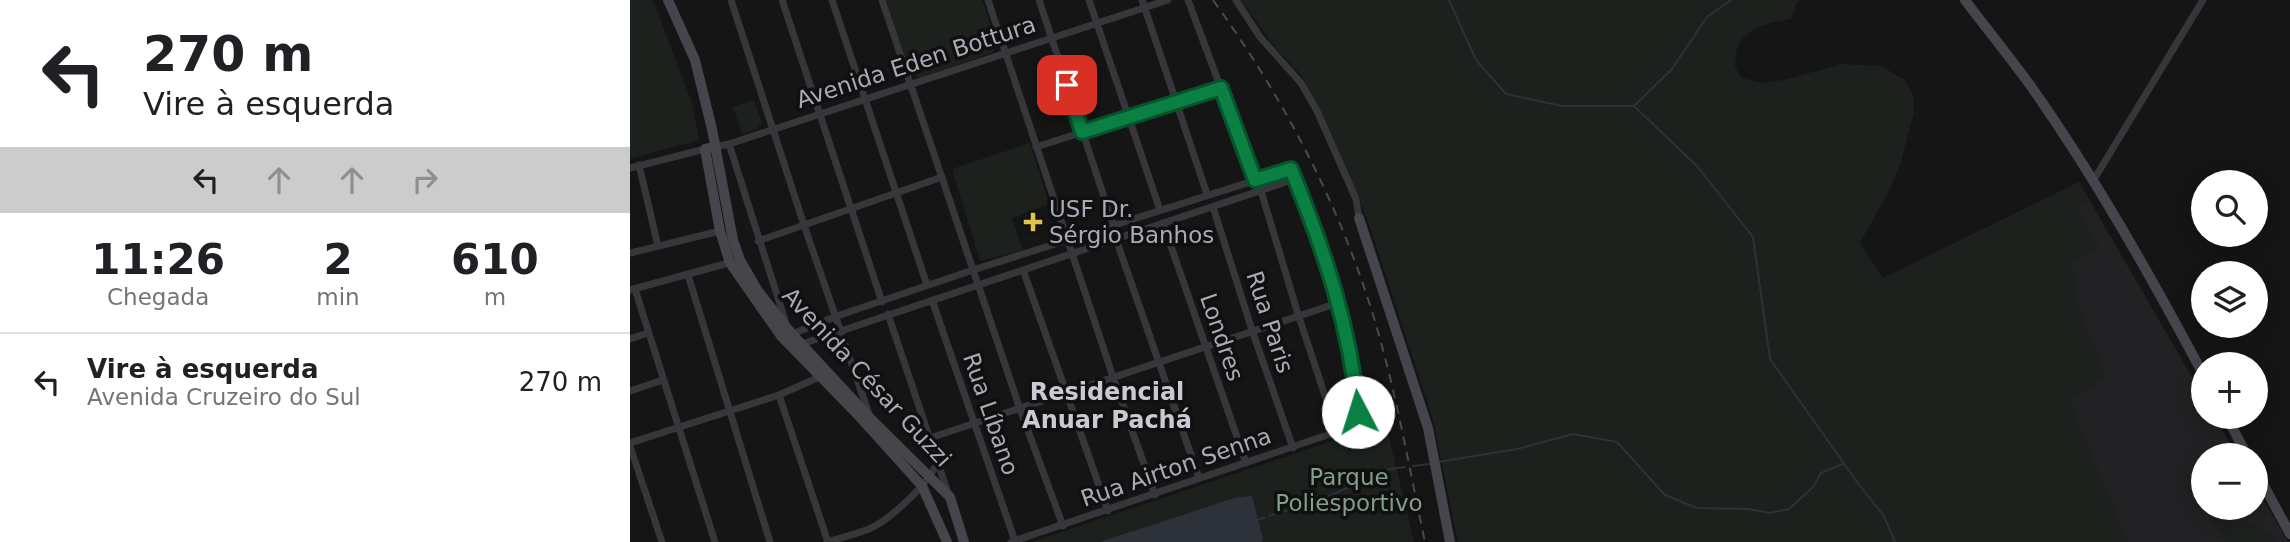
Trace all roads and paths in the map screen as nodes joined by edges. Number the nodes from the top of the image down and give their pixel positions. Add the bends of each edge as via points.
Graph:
1 (668, 0) edge
2 (731, 0) edge
3 (782, 0) edge
4 (832, 0) edge
5 (882, 0) edge
6 (988, 0) edge
7 (1039, 0) edge
8 (1089, 0) edge
9 (1168, 0) edge
10 (1188, 0) edge
11 (1236, 0) edge
12 (1965, 0) edge
13 (2203, 0) edge
14 (1143, 4) edge
15 (1097, 23) junction
16 (1051, 38) junction
17 (1005, 53) junction
18 (911, 84) junction
19 (1221, 88) junction
20 (865, 99) junction
21 (1176, 102) junction
22 (820, 114) junction
23 (1129, 117) junction
24 (773, 129) junction
25 (1082, 132) junction
26 (729, 144) junction
27 (1036, 147) junction
28 (710, 148) junction
29 (639, 165) junction
30 (630, 168) edge
31 (942, 177) junction
32 (1295, 179) junction
33 (1255, 180) junction
34 (2093, 181) junction
35 (1261, 191) junction
36 (897, 193) junction
37 (1207, 194) junction
38 (1213, 206) junction
39 (851, 208) junction
40 (1160, 210) junction
41 (1359, 218) joint
42 (1163, 223) junction
43 (1112, 224) junction
44 (804, 225) junction
45 (720, 231) junction
46 (1116, 239) junction
47 (1067, 240) junction
48 (758, 241) junction
49 (658, 246) junction
50 (630, 253) edge
51 (1071, 254) junction
52 (735, 261) junction
53 (973, 270) junction
54 (1023, 270) junction
55 (688, 275) junction
56 (928, 285) junction
57 (978, 285) junction
58 (632, 290) edge
59 (932, 300) junction
60 (882, 302) junction
61 (1338, 303) junction
62 (888, 314) junction
63 (1298, 314) junction
64 (836, 316) junction
65 (1252, 330) junction
66 (839, 331) junction
67 (649, 333) junction
68 (792, 334) junction
69 (630, 339) edge
70 (802, 344) junction
71 (1204, 346) junction
72 (2191, 352) edge
73 (1158, 363) junction
74 (824, 374) junction
75 (1113, 377) junction
76 (663, 380) junction
77 (630, 391) edge
78 (1066, 393) junction
79 (779, 395) junction
80 (1020, 409) junction
81 (728, 411) junction
82 (870, 418) junction
83 (975, 424) junction
84 (678, 427) junction
85 (1337, 432) junction
86 (930, 438) junction
87 (630, 444) edge
88 (1293, 448) junction
89 (938, 459) junction
90 (1246, 463) junction
91 (928, 475) junction
92 (1199, 478) junction
93 (940, 486) junction
94 (924, 491) junction
95 (2268, 493) edge
96 (1155, 495) junction
97 (950, 497) junction
98 (1108, 510) junction
99 (1063, 526) junction
100 (2290, 534) edge
101 (1013, 541) edge
102 (662, 542) edge
103 (715, 542) edge
104 (770, 542) edge
105 (827, 542) edge
106 (947, 542) edge
107 (964, 542) edge
108 (1450, 542) edge

1 - 28 street, Avenida César Guzzi via 695,60
2 - 24 street
3 - 22 street
4 - 20 street
5 - 18 street
6 - 17 street
7 - 16 street
8 - 15 street
9 - 14 street, Avenida Eden Bottura
10 - 19 street
11 - 41 street via 1260,37 1301,83 1317,111 1356,198
12 - 34 street
13 - 34 street
14 - 15 street, Avenida Eden Bottura
14 - 21 street
15 - 16 street, Avenida Eden Bottura
15 - 23 street
16 - 17 street, Avenida Eden Bottura
16 - 25 street
17 - 18 street, Avenida Eden Bottura
17 - 27 street
18 - 20 street, Avenida Eden Bottura
18 - 31 street
19 - 21 street
19 - 33 street
20 - 22 street, Avenida Eden Bottura
20 - 36 street
21 - 23 street
21 - 37 street
22 - 24 street, Avenida Eden Bottura
22 - 39 street
23 - 25 street
23 - 40 street
24 - 26 street, Avenida Eden Bottura
24 - 44 street
25 - 27 street
25 - 43 street
26 - 28 street, Avenida Eden Bottura
26 - 48 street
27 - 47 street
28 - 29 street, Avenida Eden Bottura
28 - 45 street
28 - 52 street, Avenida César Guzzi
29 - 30 street, Avenida Eden Bottura
29 - 49 street
31 - 36 street
31 - 53 street
32 - 33 street via 1291,169
32 - 35 street
32 - 61 street
33 - 37 street
34 - 72 street
35 - 38 street
35 - 63 street
36 - 39 street
36 - 56 street
37 - 40 street
38 - 42 street
38 - 65 street, Rua Paris
39 - 44 street
39 - 60 street
40 - 43 street
41 - 108 street via 1428,428
42 - 46 street
42 - 71 street, Londres
43 - 47 street
44 - 48 street
44 - 64 street
45 - 49 street
45 - 52 street
46 - 51 street
46 - 73 street
47 - 51 street
47 - 53 street
48 - 68 street
49 - 50 street
51 - 54 street
51 - 75 street
52 - 55 street
52 - 68 street, Avenida César Guzzi
52 - 74 street via 780,336
53 - 56 street
53 - 57 street
54 - 57 street
54 - 78 street
55 - 58 street
55 - 81 street
56 - 60 street
57 - 59 street
57 - 80 street
58 - 67 street
59 - 62 street
59 - 83 street, Rua Líbano
60 - 64 street
61 - 63 street
61 - 85 street, Rua Airton Senna via 1349,339 1358,412 1351,427
62 - 66 street
62 - 86 street
63 - 65 street
63 - 85 street
64 - 66 street
64 - 68 street
65 - 71 street
65 - 88 street, Rua Paris
66 - 70 street
66 - 82 street
67 - 69 street
67 - 76 street
68 - 70 street, Avenida César Guzzi
70 - 74 street, Avenida César Guzzi
71 - 73 street
71 - 90 street, Londres
73 - 75 street
73 - 92 street
74 - 79 street
74 - 82 street, Avenida César Guzzi
74 - 94 street, Avenida César Guzzi
75 - 78 street
75 - 96 street
76 - 77 street
76 - 84 street
78 - 80 street
78 - 98 street
79 - 81 street
79 - 105 street
80 - 83 street
80 - 99 street
81 - 84 street
81 - 104 street
82 - 91 street, Avenida César Guzzi
83 - 86 street
83 - 101 street, Rua Líbano
84 - 87 street
84 - 103 street
85 - 88 street, Rua Airton Senna
86 - 89 street
87 - 102 street
88 - 90 street, Rua Airton Senna
89 - 91 street
89 - 97 street
90 - 92 street, Rua Airton Senna
91 - 93 street, Avenida César Guzzi
91 - 94 street
92 - 96 street, Rua Airton Senna
93 - 94 street
93 - 97 street, Avenida César Guzzi
94 - 105 street via 870,528
94 - 106 street, Avenida César Guzzi
95 - 100 street
96 - 98 street, Rua Airton Senna
97 - 107 street, Avenida César Guzzi
98 - 99 street, Rua Airton Senna
99 - 101 street, Rua Airton Senna

